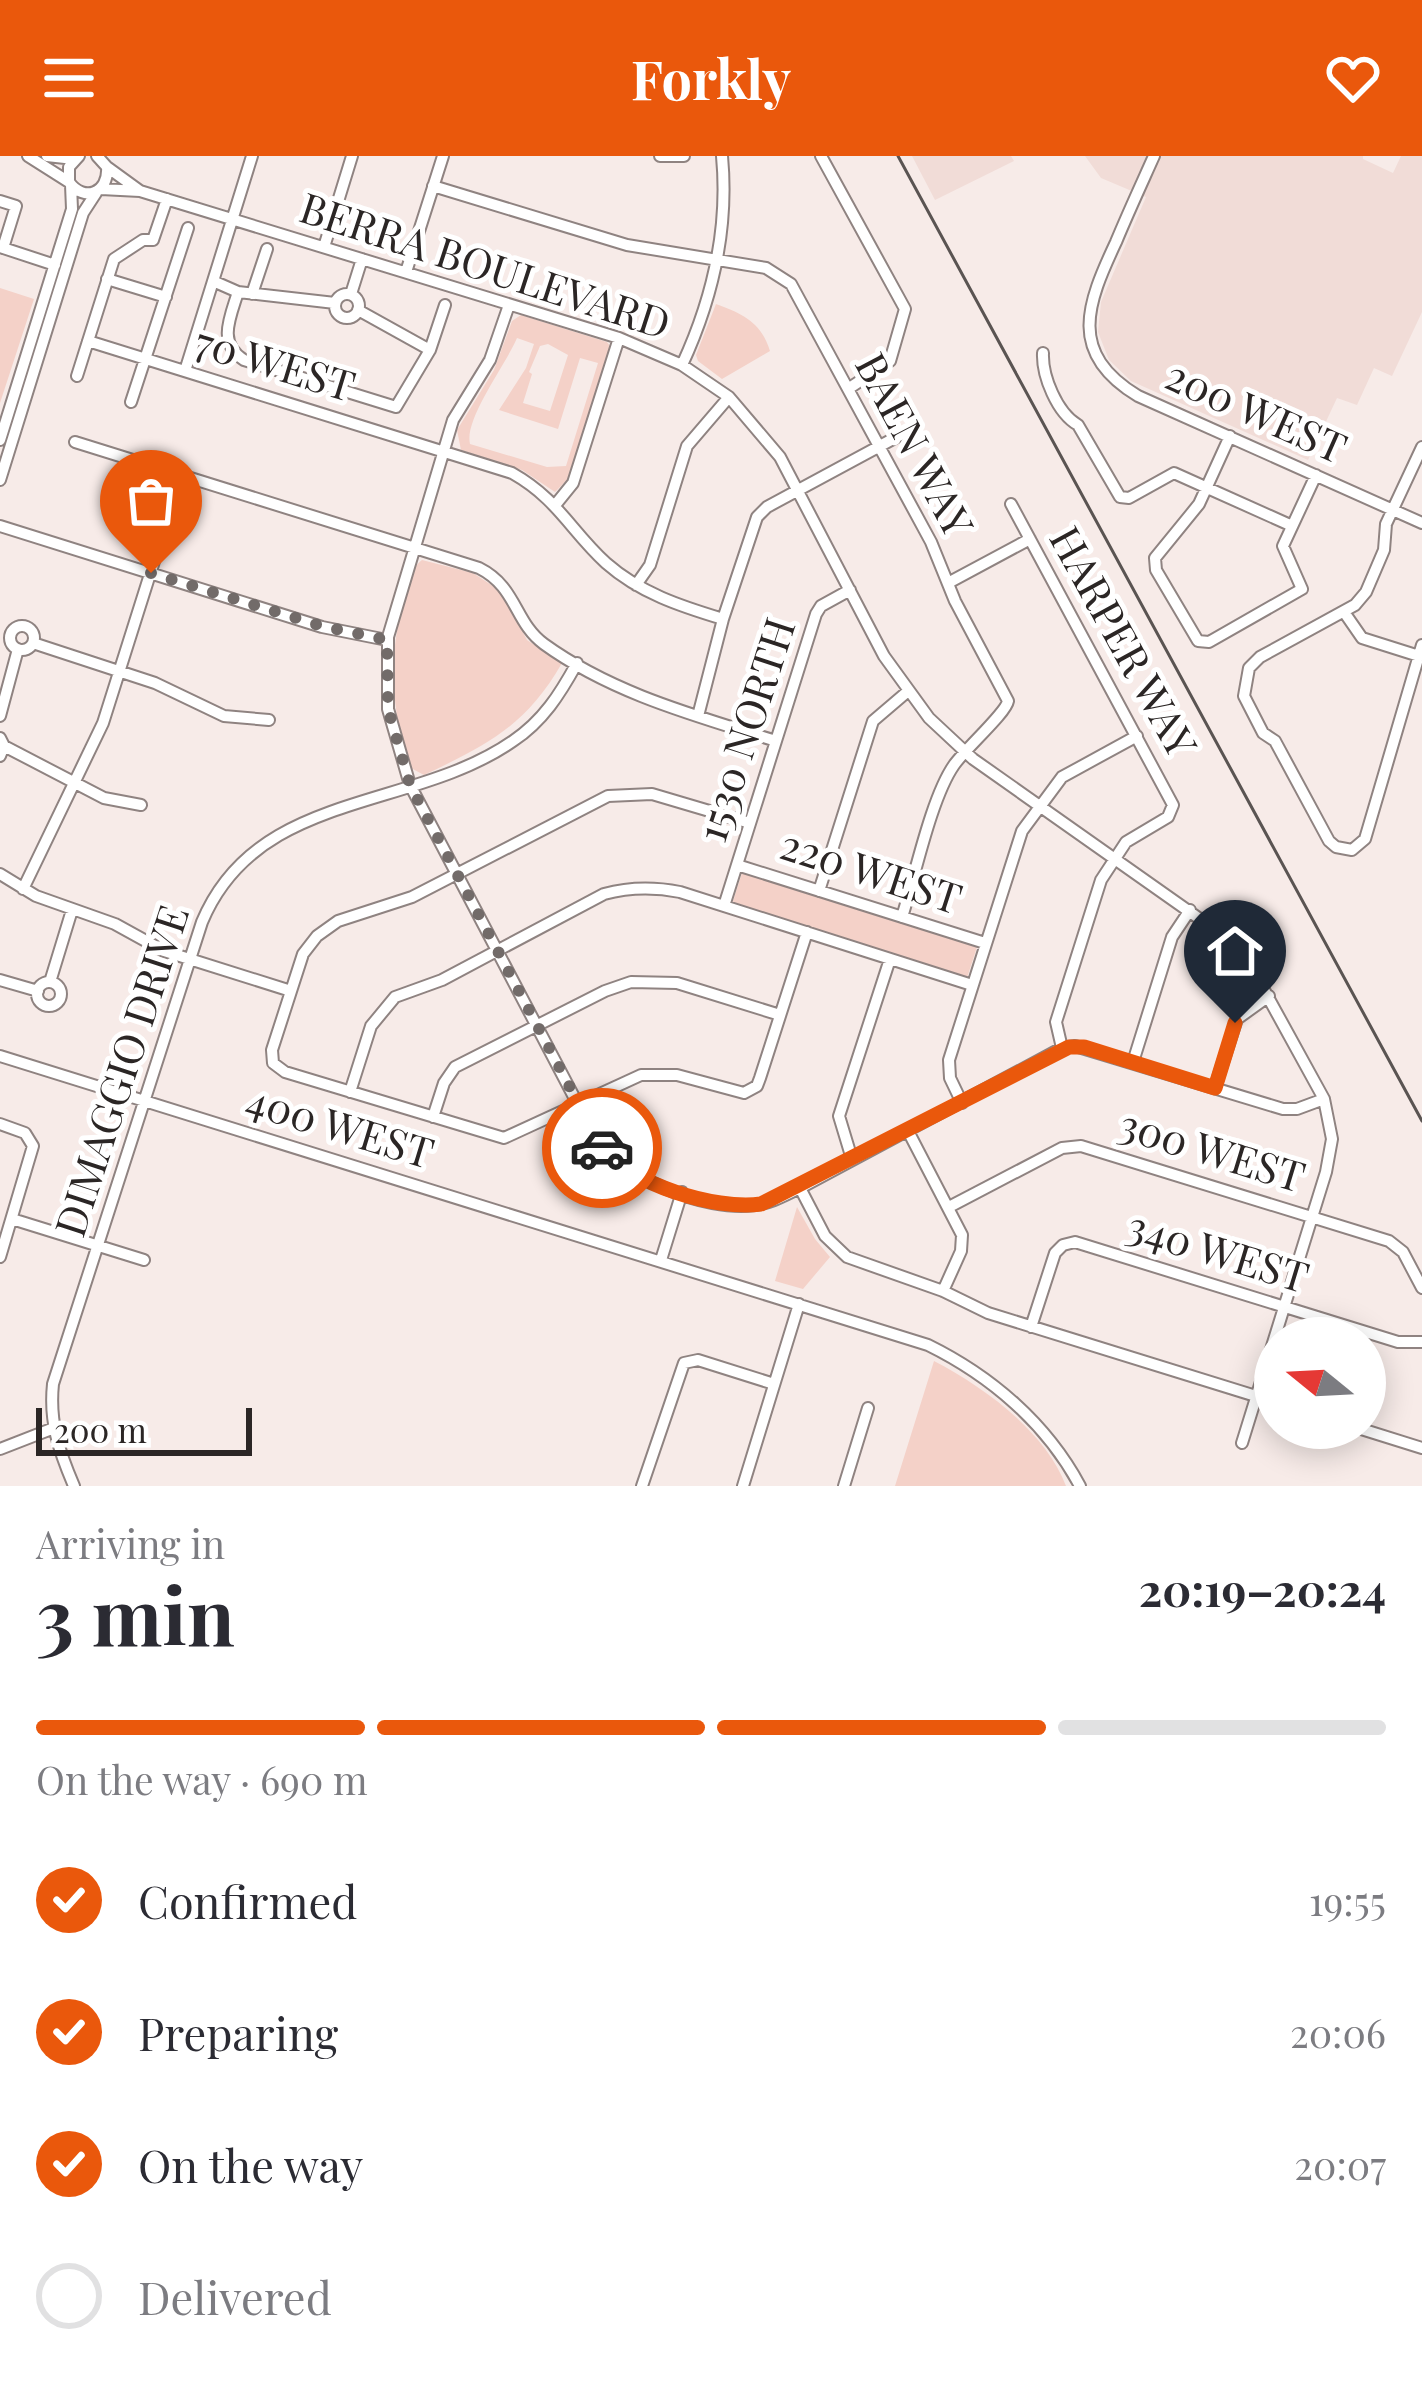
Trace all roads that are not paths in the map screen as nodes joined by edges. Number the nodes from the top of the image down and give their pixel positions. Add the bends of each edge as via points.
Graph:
1 (252, 156) edge
2 (352, 156) edge
3 (442, 156) edge
4 (660, 156) edge
5 (684, 156) edge
6 (722, 156) edge
7 (821, 156) edge
8 (1154, 156) edge
9 (39, 157) edge
10 (78, 157) edge
11 (103, 160) edge
12 (70, 183) junction
13 (433, 186) junction
14 (99, 191) junction
15 (140, 191) junction
16 (166, 200) junction
17 (0, 201) edge
18 (232, 219) junction
19 (188, 228) dead end
20 (153, 240) junction
21 (324, 247) junction
22 (1, 248) edge
23 (181, 249) junction
24 (267, 249) dead end
25 (362, 259) junction
26 (718, 260) junction
27 (55, 265) junction
28 (406, 272) junction
29 (107, 279) junction
30 (213, 281) junction
31 (245, 293) junction
32 (351, 294) junction
33 (166, 298) junction
34 (335, 303) junction
35 (509, 304) junction
36 (445, 305) dead end
37 (358, 310) junction
38 (619, 338) junction
39 (88, 340) junction
40 (430, 350) junction
41 (1042, 353) dead end
42 (146, 358) junction
43 (682, 365) junction
44 (185, 370) junction
45 (77, 376) dead end
46 (848, 389) junction
47 (729, 397) junction
48 (131, 402) dead end
49 (917, 426) dead end
50 (1230, 436) junction
51 (0, 440) edge
52 (75, 442) dead end
53 (879, 447) junction
54 (1422, 447) edge
55 (443, 450) junction
56 (1316, 475) junction
57 (181, 476) junction
58 (0, 480) edge
59 (1207, 488) junction
60 (798, 491) junction
61 (556, 503) junction
62 (1011, 505) dead end
63 (1393, 510) junction
64 (1422, 523) edge
65 (0, 526) edge
66 (1290, 526) junction
67 (1030, 539) junction
68 (412, 548) junction
69 (151, 573) junction
70 (948, 583) junction
71 (636, 585) junction
72 (850, 590) junction
73 (1344, 612) junction
74 (723, 619) junction
75 (387, 640) junction
76 (33, 643) junction
77 (18, 650) junction
78 (1420, 651) edge
79 (577, 663) junction
80 (121, 671) junction
81 (907, 692) junction
82 (0, 716) edge
83 (698, 716) junction
84 (269, 720) dead end
85 (1137, 736) junction
86 (776, 741) junction
87 (1, 747) edge
88 (964, 752) junction
89 (73, 782) junction
90 (410, 785) junction
91 (141, 805) dead end
92 (1039, 806) junction
93 (750, 824) junction
94 (1115, 858) junction
95 (737, 865) junction
96 (0, 874) edge
97 (456, 874) junction
98 (23, 889) junction
99 (819, 891) junction
100 (724, 906) junction
101 (72, 910) junction
102 (1190, 910) junction
103 (902, 917) junction
104 (807, 932) junction
105 (985, 943) junction
106 (497, 951) junction
107 (191, 959) junction
108 (890, 959) junction
109 (0, 980) edge
110 (50, 982) junction
111 (972, 985) junction
112 (38, 991) junction
113 (291, 991) junction
114 (1269, 996) junction
115 (780, 1015) junction
116 (537, 1027) junction
117 (1062, 1048) junction
118 (0, 1056) edge
119 (1133, 1062) junction
120 (1215, 1088) junction
121 (350, 1092) junction
122 (1324, 1099) junction
123 (146, 1101) junction
124 (962, 1103) junction
125 (577, 1104) junction
126 (433, 1118) junction
127 (0, 1124) edge
128 (908, 1131) junction
129 (852, 1159) junction
130 (800, 1188) junction
131 (682, 1192) junction
132 (949, 1207) junction
133 (1312, 1217) junction
134 (12, 1219) junction
135 (100, 1246) junction
136 (0, 1257) edge
137 (144, 1260) dead end
138 (661, 1261) junction
139 (1422, 1288) edge
140 (944, 1291) junction
141 (799, 1304) junction
142 (1284, 1307) junction
143 (1281, 1317) edge
144 (1031, 1327) junction
145 (1422, 1342) edge
146 (774, 1384) junction
147 (1254, 1395) edge
148 (1254, 1403) edge
149 (868, 1408) dead end
150 (53, 1428) junction
151 (1386, 1437) edge
152 (1242, 1443) dead end
153 (1422, 1448) edge
154 (0, 1449) edge
155 (74, 1486) edge
156 (642, 1486) edge
157 (743, 1486) edge
158 (844, 1486) edge
159 (1080, 1486) edge

1 - 18 street
2 - 21 street
3 - 13 street
4 - 5 street
6 - 26 street
7 - 46 street via 905,309 890,361
8 - 50 street, 200 WEST via 1095,288 1089,333 1100,362 1124,387
9 - 10 street
9 - 12 street
10 - 12 street
11 - 14 street via 107,179
11 - 15 street, BERRA BOULEVARD
12 - 14 street, BERRA BOULEVARD via 80,193
12 - 27 street via 74,203
13 - 26 street, BAEN WAY via 627,245
13 - 28 street
14 - 15 street, BERRA BOULEVARD
14 - 58 street via 83,213
15 - 16 street, BERRA BOULEVARD
16 - 18 street, BERRA BOULEVARD
16 - 20 street
17 - 22 street via 16,206
18 - 21 street, BERRA BOULEVARD
18 - 30 street
19 - 23 street
20 - 23 street
20 - 29 street via 119,254
21 - 25 street, BERRA BOULEVARD
22 - 27 street
23 - 33 street
24 - 31 street
25 - 28 street, BERRA BOULEVARD
25 - 32 street
26 - 43 street
26 - 46 street, BAEN WAY via 787,279
27 - 51 street
28 - 35 street, BERRA BOULEVARD
29 - 33 street
29 - 39 street
30 - 31 street
30 - 44 street
31 - 34 street
31 - 40 street via 226,331 236,355 396,407
32 - 34 street
32 - 37 street
33 - 42 street
34 - 37 street via 341,316
35 - 38 street, BERRA BOULEVARD
35 - 55 street
36 - 40 street
37 - 40 street
38 - 43 street, BERRA BOULEVARD
38 - 61 street via 573,483
39 - 42 street, 70 WEST
39 - 45 street
41 - 59 street via 1042,370 1068,419 1120,497 1174,473
42 - 44 street, 70 WEST
42 - 48 street
43 - 47 street, BERRA BOULEVARD
44 - 55 street, 70 WEST
46 - 53 street, BAEN WAY
47 - 60 street, BERRA BOULEVARD
47 - 71 street via 687,446 650,565
49 - 53 street
50 - 56 street, 200 WEST
50 - 59 street
52 - 57 street
53 - 60 street
53 - 70 street, BAEN WAY
54 - 63 street
55 - 61 street, 70 WEST via 512,473
55 - 68 street
56 - 63 street, 200 WEST
56 - 66 street
57 - 68 street
57 - 69 street
59 - 66 street
59 - 66 street via 1155,564 1198,641 1303,589 1283,546
60 - 72 street, BERRA BOULEVARD
60 - 74 street via 754,522
61 - 71 street, 70 WEST
62 - 67 street, HARPER WAY
63 - 64 street, 200 WEST
63 - 73 street via 1366,592
65 - 69 street
67 - 70 street
67 - 85 street, HARPER WAY
68 - 75 street
68 - 79 street via 492,575 535,636
69 - 75 street
69 - 80 street
70 - 88 street, BAEN WAY via 1006,695 1007,709
71 - 74 street, 70 WEST
72 - 81 street, BERRA BOULEVARD
72 - 86 street, 1530 NORTH via 816,614
73 - 78 street via 1363,638
73 - 78 street via 1260,656 1243,690 1329,842 1345,850 1365,839
74 - 83 street
75 - 90 street via 388,709
76 - 77 street
76 - 77 street via 30,628 15,628 10,638
76 - 80 street
77 - 82 street
79 - 83 street
79 - 90 street, DIMAGGIO DRIVE via 519,737
80 - 84 street via 224,716
80 - 89 street
81 - 88 street, BERRA BOULEVARD
81 - 99 street via 873,721
83 - 86 street
85 - 92 street via 1062,777
85 - 94 street, HARPER WAY via 1172,812 1130,838
86 - 93 street, 1530 NORTH
87 - 89 street
88 - 92 street, BERRA BOULEVARD
88 - 103 street via 944,786
89 - 91 street
89 - 98 street
90 - 97 street
90 - 107 street, DIMAGGIO DRIVE via 292,827 255,849 217,892
92 - 94 street, BERRA BOULEVARD
92 - 105 street via 1016,844
93 - 95 street, 1530 NORTH
93 - 97 street via 625,793 592,802
94 - 102 street, BERRA BOULEVARD
94 - 117 street via 1058,1018
95 - 99 street, 220 WEST
95 - 100 street, 1530 NORTH
96 - 98 street
97 - 106 street
97 - 113 street via 323,930 303,954
98 - 101 street
99 - 103 street, 220 WEST
100 - 104 street
100 - 106 street via 670,890 623,890
101 - 107 street
101 - 110 street
102 - 114 street, BERRA BOULEVARD via 1241,948
102 - 119 street via 1174,933
103 - 105 street, 220 WEST
104 - 108 street
104 - 115 street
105 - 111 street
106 - 116 street
106 - 121 street via 384,1007
107 - 113 street
107 - 123 street, DIMAGGIO DRIVE
108 - 111 street
108 - 129 street via 839,1116
109 - 112 street
110 - 112 street
110 - 112 street via 60,992 56,1004 44,1004
111 - 124 street via 948,1066
113 - 121 street via 273,1063
114 - 120 street via 1237,1019
114 - 122 street, BERRA BOULEVARD
115 - 116 street via 650,980 614,987
115 - 125 street via 751,1091 650,1074
116 - 125 street
116 - 126 street via 455,1067
117 - 119 street
117 - 124 street
118 - 123 street, 400 WEST
119 - 120 street
120 - 122 street via 1287,1109
121 - 126 street
122 - 133 street, BERRA BOULEVARD via 1331,1150
123 - 135 street, DIMAGGIO DRIVE
123 - 138 street, 400 WEST
124 - 128 street
125 - 126 street via 504,1138
125 - 131 street via 615,1162
127 - 134 street via 31,1139
128 - 129 street
128 - 132 street
129 - 130 street
130 - 131 street via 742,1206
130 - 140 street via 842,1253
131 - 138 street
132 - 133 street, 300 WEST via 1076,1145
132 - 140 street via 963,1243
133 - 139 street, 300 WEST via 1394,1244
133 - 142 street, BERRA BOULEVARD
134 - 135 street
134 - 136 street
135 - 137 street
135 - 150 street, DIMAGGIO DRIVE via 53,1384
138 - 141 street, 400 WEST
140 - 144 street
141 - 146 street
141 - 159 street, 400 WEST via 913,1340 970,1368 1036,1425
142 - 143 street, BERRA BOULEVARD
142 - 144 street, 340 WEST via 1079,1243 1054,1256
142 - 145 street, 340 WEST
144 - 147 street
146 - 156 street via 687,1360
146 - 157 street
148 - 152 street, BERRA BOULEVARD
149 - 158 street
150 - 154 street
150 - 155 street, DIMAGGIO DRIVE
151 - 153 street

